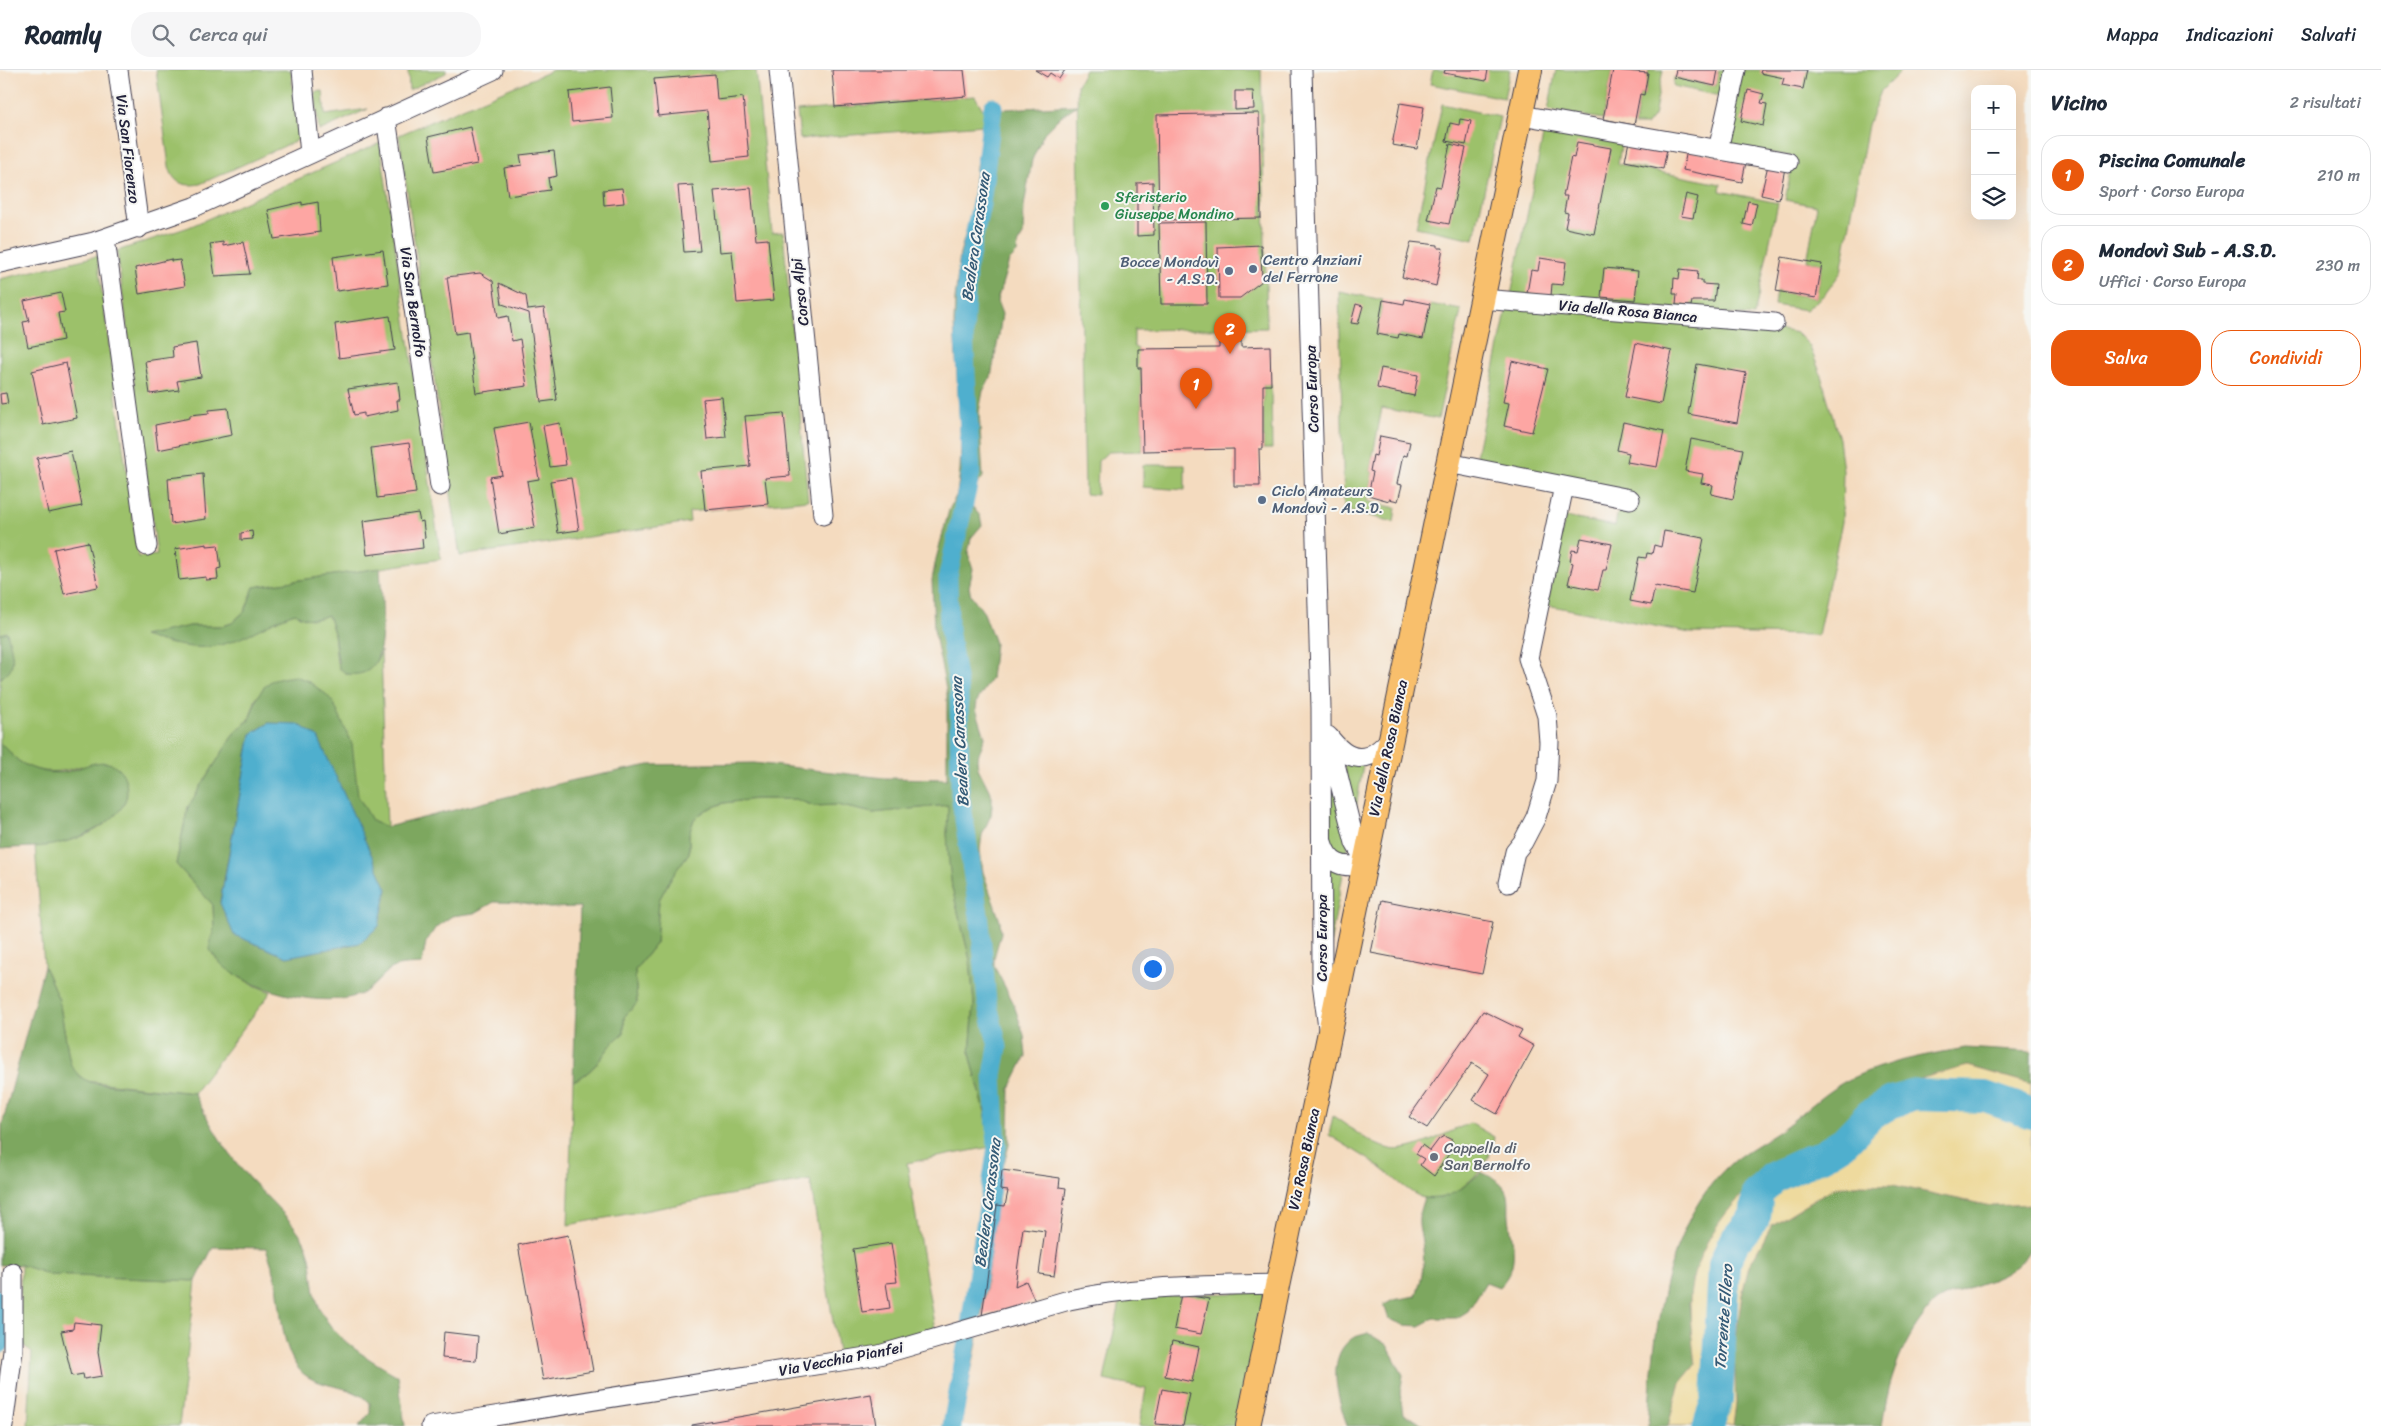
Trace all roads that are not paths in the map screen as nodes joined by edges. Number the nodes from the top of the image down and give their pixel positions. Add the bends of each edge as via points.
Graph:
1 (118, 70) edge
2 (302, 70) edge
3 (493, 70) edge
4 (779, 70) edge
5 (1302, 70) edge
6 (1530, 70) edge
7 (1736, 70) edge
8 (1521, 115) junction
9 (386, 118) junction
10 (1718, 150) junction
11 (310, 154) junction
12 (1788, 162) dead end
13 (139, 228) junction
14 (105, 239) junction
15 (0, 263) edge
16 (1482, 299) junction
17 (1774, 323) dead end
18 (1448, 463) junction
19 (440, 486) dead end
20 (1564, 486) junction
21 (1630, 499) dead end
22 (823, 515) dead end
23 (147, 546) dead end
24 (1321, 708) junction
25 (1329, 737) junction
26 (1390, 739) junction
27 (1322, 840) junction
28 (1365, 861) junction
29 (1508, 884) dead end
30 (1330, 1034) junction
31 (13, 1274) dead end
32 (1278, 1284) junction
33 (3, 1426) edge
34 (431, 1426) edge
35 (1248, 1426) edge

1 - 13 street, Via San Fiorenzo
2 - 11 street
3 - 9 street
4 - 22 street, Corso Alpi
5 - 24 street, Corso Europa
6 - 8 main road, Via della Rosa Bianca
7 - 10 street
8 - 10 street
8 - 16 main road, Via della Rosa Bianca
9 - 11 street
9 - 19 street, Via San Bernolfo
10 - 12 street
11 - 13 street via 194,207
13 - 14 street
14 - 15 street
14 - 23 street
16 - 17 street, Via della Rosa Bianca
16 - 18 main road, Via della Rosa Bianca
18 - 20 street
18 - 26 main road, Via della Rosa Bianca
20 - 21 street
20 - 29 street via 1528,658 1547,716 1548,775 1538,812 1515,852
24 - 25 street, Corso Europa
24 - 27 street, Corso Europa
25 - 26 street, Corso Europa via 1339,750 1360,758 1377,752
25 - 28 street, Corso Europa via 1355,843
26 - 28 main road, Via della Rosa Bianca
27 - 28 street, Corso Europa via 1327,856 1340,865 1355,866
27 - 30 street, Corso Europa via 1323,1000
28 - 30 main road, Via della Rosa Bianca
30 - 32 main road, Via Rosa Bianca
31 - 33 street via 13,1351
32 - 34 street, Via Vecchia Pianfei via 1132,1288 1100,1293 879,1355
32 - 35 main road, Via Rosa Bianca

